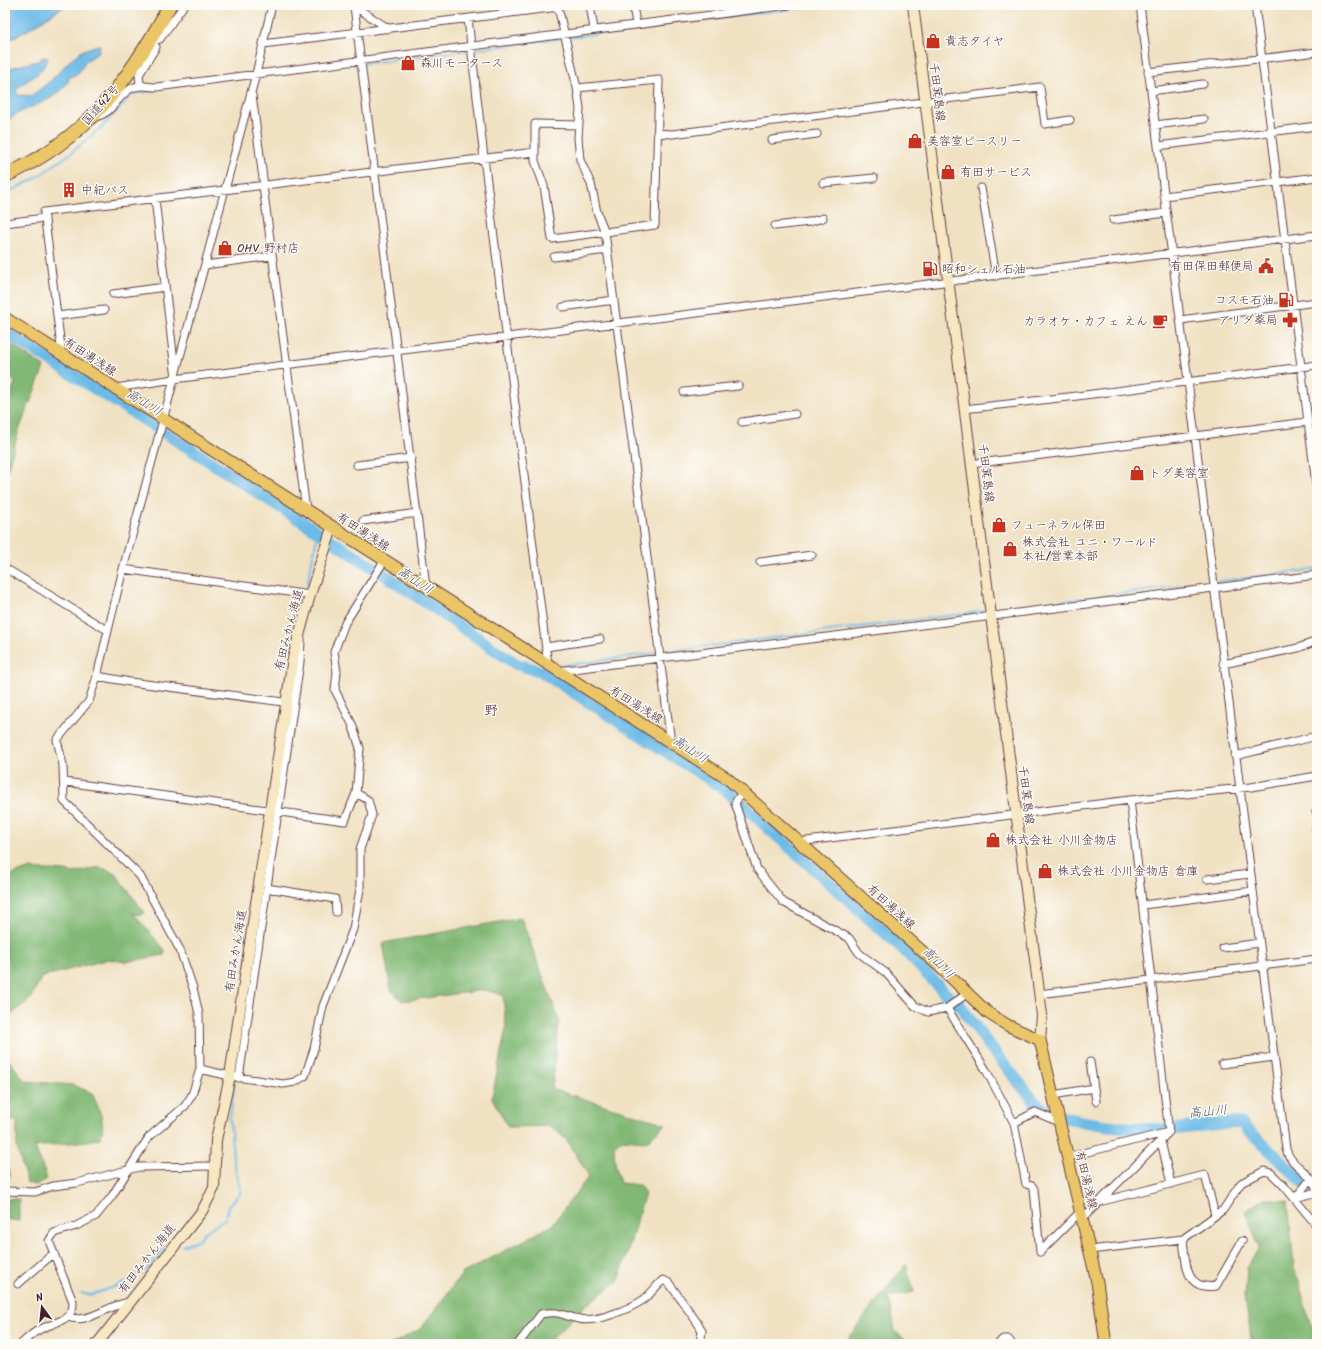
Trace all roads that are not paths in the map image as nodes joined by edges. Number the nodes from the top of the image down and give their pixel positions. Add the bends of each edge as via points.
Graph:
1 (170, 5) edge
2 (184, 5) edge
3 (272, 5) edge
4 (590, 5) edge
5 (633, 5) edge
6 (789, 5) edge
7 (913, 5) edge
8 (1140, 5) edge
9 (1255, 5) edge
10 (353, 6) edge
11 (558, 6) edge
12 (468, 19) junction
13 (636, 24) junction
14 (389, 29) junction
15 (594, 29) junction
16 (356, 33) junction
17 (564, 33) junction
18 (155, 42) junction
19 (263, 44) junction
20 (471, 46) junction
21 (1317, 52) edge
22 (1262, 59) junction
23 (359, 60) junction
24 (1148, 72) junction
25 (256, 74) junction
26 (1203, 84) dead end
27 (144, 86) junction
28 (577, 88) junction
29 (252, 90) junction
30 (1151, 91) junction
31 (926, 101) junction
32 (93, 117) junction
33 (1204, 119) dead end
34 (1070, 120) dead end
35 (579, 125) junction
36 (1155, 125) junction
37 (1317, 126) edge
38 (1271, 131) junction
39 (657, 133) junction
40 (816, 134) dead end
41 (772, 140) dead end
42 (1158, 146) junction
43 (535, 152) junction
44 (484, 158) junction
45 (374, 172) junction
46 (5, 176) edge
47 (1317, 177) edge
48 (874, 178) dead end
49 (1277, 181) junction
50 (823, 183) dead end
51 (263, 186) junction
52 (981, 188) dead end
53 (224, 191) junction
54 (1164, 196) junction
55 (155, 199) junction
56 (1166, 213) junction
57 (45, 218) junction
58 (823, 218) dead end
59 (1113, 220) dead end
60 (5, 223) edge
61 (775, 226) dead end
62 (605, 232) junction
63 (1317, 235) edge
64 (1285, 239) junction
65 (607, 250) junction
66 (1171, 254) junction
67 (272, 256) junction
68 (554, 257) dead end
69 (205, 265) junction
70 (996, 276) junction
71 (949, 281) junction
72 (165, 288) junction
73 (113, 294) dead end
74 (614, 300) junction
75 (1317, 302) edge
76 (1293, 305) junction
77 (563, 307) dead end
78 (104, 310) dead end
79 (57, 316) junction
80 (5, 318) edge
81 (1180, 320) junction
82 (617, 324) junction
83 (507, 338) junction
84 (59, 352) junction
85 (396, 352) junction
86 (287, 365) junction
87 (1317, 365) edge
88 (1301, 367) junction
89 (175, 376) junction
90 (1188, 382) junction
91 (738, 386) dead end
92 (116, 388) junction
93 (684, 392) dead end
94 (964, 409) junction
95 (795, 414) dead end
96 (742, 422) dead end
97 (1307, 422) junction
98 (163, 423) junction
99 (1194, 436) junction
100 (410, 458) junction
101 (972, 464) junction
102 (358, 465) dead end
103 (1317, 492) edge
104 (306, 510) junction
105 (417, 513) junction
106 (363, 520) dead end
107 (331, 530) junction
108 (812, 555) dead end
109 (384, 561) junction
110 (760, 562) dead end
111 (5, 568) edge
112 (123, 569) junction
113 (1317, 575) edge
114 (426, 587) junction
115 (1215, 587) junction
116 (310, 595) junction
117 (990, 611) junction
118 (107, 630) junction
119 (600, 640) dead end
120 (1317, 641) edge
121 (546, 647) junction
122 (660, 658) junction
123 (1224, 664) junction
124 (548, 665) junction
125 (558, 671) junction
126 (97, 676) junction
127 (290, 703) junction
128 (1317, 736) edge
129 (672, 743) junction
130 (1235, 756) junction
131 (1317, 776) edge
132 (65, 782) junction
133 (1239, 787) junction
134 (743, 791) junction
135 (356, 792) junction
136 (1130, 800) junction
137 (274, 812) junction
138 (1015, 814) junction
139 (799, 842) junction
140 (1250, 874) junction
141 (1207, 879) dead end
142 (267, 888) junction
143 (1253, 891) junction
144 (1143, 905) junction
145 (336, 912) dead end
146 (1259, 943) junction
147 (1224, 948) dead end
148 (1317, 959) edge
149 (1262, 966) junction
150 (1152, 980) junction
151 (968, 993) junction
152 (1039, 994) junction
153 (950, 1007) junction
154 (1040, 1040) junction
155 (1274, 1057) junction
156 (1090, 1062) dead end
157 (1222, 1064) dead end
158 (200, 1069) junction
159 (234, 1077) junction
160 (1094, 1088) junction
161 (1053, 1095) junction
162 (1096, 1101) dead end
163 (1058, 1117) junction
164 (1014, 1123) junction
165 (1160, 1138) junction
166 (1067, 1157) junction
167 (215, 1166) junction
168 (129, 1168) junction
169 (1311, 1179) junction
170 (1171, 1184) junction
171 (5, 1191) edge
172 (1317, 1191) edge
173 (1295, 1198) junction
174 (1099, 1202) junction
175 (1215, 1215) junction
176 (1081, 1216) junction
177 (1317, 1226) edge
178 (1183, 1240) junction
179 (1242, 1241) dead end
180 (1090, 1250) junction
181 (54, 1253) junction
182 (18, 1284) dead end
183 (130, 1302) junction
184 (68, 1317) junction
185 (21, 1344) edge
186 (97, 1344) edge
187 (518, 1344) edge
188 (700, 1344) edge
189 (998, 1344) edge
190 (1012, 1344) edge
191 (1106, 1344) edge

1 - 18 highway, 国道42号
2 - 18 street
3 - 19 street
4 - 15 street
5 - 13 street
6 - 13 street
7 - 31 main road, 千田箕島線
8 - 24 street
9 - 22 street
10 - 14 street
10 - 16 street
11 - 12 street
11 - 17 street
12 - 14 street
12 - 20 street
13 - 15 street
14 - 16 street
15 - 17 street
16 - 19 street
16 - 23 street
17 - 20 street
17 - 28 street
18 - 27 street via 139,75 140,83
18 - 32 highway, 国道42号
19 - 25 street
20 - 23 street
20 - 44 street
21 - 22 street
22 - 24 street
22 - 38 street
23 - 25 street
23 - 45 street
24 - 30 street
25 - 27 street via 157,87
25 - 29 street
26 - 30 street
27 - 32 street via 130,89 105,114
28 - 35 street
28 - 39 street via 659,80
29 - 51 street
29 - 53 street
30 - 36 street
31 - 34 street via 1040,87 1044,124
31 - 39 street via 672,134
31 - 71 main road, 千田箕島線
32 - 46 highway, 国道42号 via 59,146
33 - 36 street
35 - 43 street via 535,124
35 - 62 street via 580,160 593,191 597,212
36 - 42 street
37 - 38 street
38 - 42 street
38 - 49 street
39 - 62 street via 655,225
40 - 41 street
42 - 54 street
43 - 44 street
43 - 62 street via 535,161 544,186 552,239
44 - 45 street
44 - 83 street
45 - 51 street
45 - 85 street
47 - 49 street
48 - 50 street
49 - 54 street
49 - 64 street
51 - 53 street
51 - 67 street
52 - 70 street
53 - 55 street
53 - 69 street
54 - 56 street
55 - 57 street via 44,212
55 - 72 street
56 - 59 street
56 - 66 street
57 - 60 street
57 - 79 street
58 - 61 street
62 - 65 street
63 - 64 street
64 - 66 street
64 - 76 street
65 - 68 street
65 - 74 street
66 - 70 street
66 - 81 street
67 - 69 street
67 - 86 street
69 - 89 street
70 - 71 street
71 - 82 street
71 - 94 main road, 千田箕島線
72 - 73 street
72 - 89 street
74 - 77 street
74 - 82 street
75 - 76 street
76 - 81 street
76 - 88 street
78 - 79 street
79 - 84 street via 61,347
80 - 84 main road, 有田湯浅線
81 - 90 street
82 - 83 street
82 - 122 street
83 - 85 street
83 - 121 street
84 - 92 main road, 有田湯浅線
85 - 86 street
85 - 100 street
86 - 89 street
86 - 104 street
87 - 88 street
88 - 90 street
88 - 97 street
89 - 92 street
89 - 98 street
90 - 94 street
90 - 99 street
91 - 93 street
92 - 98 main road, 有田湯浅線
94 - 101 main road, 千田箕島線
95 - 96 street
97 - 99 street
97 - 103 street
98 - 104 main road, 有田湯浅線
98 - 112 street
99 - 101 street
99 - 115 street
100 - 102 street
100 - 105 street
101 - 117 main road, 千田箕島線
104 - 107 main road, 有田湯浅線
105 - 106 street
105 - 114 street
107 - 109 main road, 有田湯浅線
107 - 116 main road, 有田みかん海道
108 - 110 street
109 - 114 main road, 有田湯浅線
109 - 135 street via 345,623 334,652 337,672 335,690 352,724 360,748
111 - 118 street
112 - 116 street
112 - 118 street
113 - 115 street
114 - 124 main road, 有田湯浅線
115 - 117 street
115 - 123 street
116 - 127 main road, 有田みかん海道 via 294,658
117 - 122 street
117 - 138 main road, 千田箕島線
118 - 126 street
119 - 121 street
120 - 123 street via 1298,648
121 - 124 street
122 - 125 street
122 - 129 street
123 - 130 street
124 - 125 main road, 有田湯浅線
125 - 129 main road, 有田湯浅線
126 - 127 street
126 - 132 street via 89,701 57,740
127 - 137 main road, 有田みかん海道
128 - 130 street
129 - 134 main road, 有田湯浅線
130 - 133 street
131 - 133 street
132 - 137 street
132 - 158 street via 64,801 140,876 180,950 199,1014
133 - 136 street
133 - 140 street
134 - 139 main road, 有田湯浅線
134 - 153 street via 735,803 754,862 759,873 783,902 849,938 859,953 886,973 915,1006 928,1012
135 - 137 street via 345,821
135 - 159 street via 368,800 372,815 360,849 357,909 353,929 323,1006 305,1076 295,1082 283,1084
136 - 138 street
136 - 144 street
137 - 142 street
137 - 159 main road, 有田みかん海道
138 - 139 street
138 - 152 main road, 千田箕島線
139 - 151 main road, 有田湯浅線
140 - 141 street
140 - 143 street
142 - 145 street via 335,899
142 - 159 street
143 - 144 street
143 - 146 street
144 - 150 street
146 - 147 street
146 - 149 street
148 - 149 street
149 - 150 street
149 - 155 street
150 - 152 street
150 - 165 street via 1169,1132
151 - 153 street
151 - 154 main road, 有田湯浅線 via 994,1017
152 - 154 main road, 千田箕島線 via 1042,1022
153 - 164 street
154 - 161 main road, 有田湯浅線
155 - 157 street
155 - 169 street via 1287,1154
156 - 160 street
158 - 159 street
158 - 168 street via 192,1095 185,1106 149,1137
159 - 167 main road, 有田みかん海道 via 219,1118
160 - 161 street
160 - 162 street
161 - 163 main road, 有田湯浅線
163 - 164 street via 1035,1112
163 - 166 main road, 有田湯浅線
164 - 176 street via 1026,1184 1034,1189 1040,1252
165 - 166 street
165 - 170 street
165 - 174 street
166 - 176 main road, 有田湯浅線
167 - 168 street
167 - 183 main road, 有田みかん海道 via 214,1188 207,1204
168 - 171 street via 34,1192
168 - 181 street via 96,1216 54,1233 49,1242
169 - 172 street
169 - 173 street
170 - 174 street
170 - 175 street via 1205,1175
172 - 173 street
173 - 175 street via 1270,1173 1264,1171 1241,1183 1223,1210
173 - 177 street
174 - 176 street
175 - 178 street
176 - 180 main road, 有田湯浅線
178 - 179 street via 1190,1277 1196,1284 1209,1287 1216,1286
178 - 180 street
180 - 191 main road, 有田湯浅線 via 1103,1314
181 - 182 street
181 - 184 street via 73,1302
183 - 184 street via 81,1320
183 - 186 main road, 有田みかん海道
184 - 185 street via 62,1322 52,1323 37,1331
187 - 188 street via 541,1314 554,1311 581,1320 598,1318 624,1310 644,1299 662,1280 669,1283 699,1325 702,1331
189 - 190 street via 1003,1339 1008,1339

